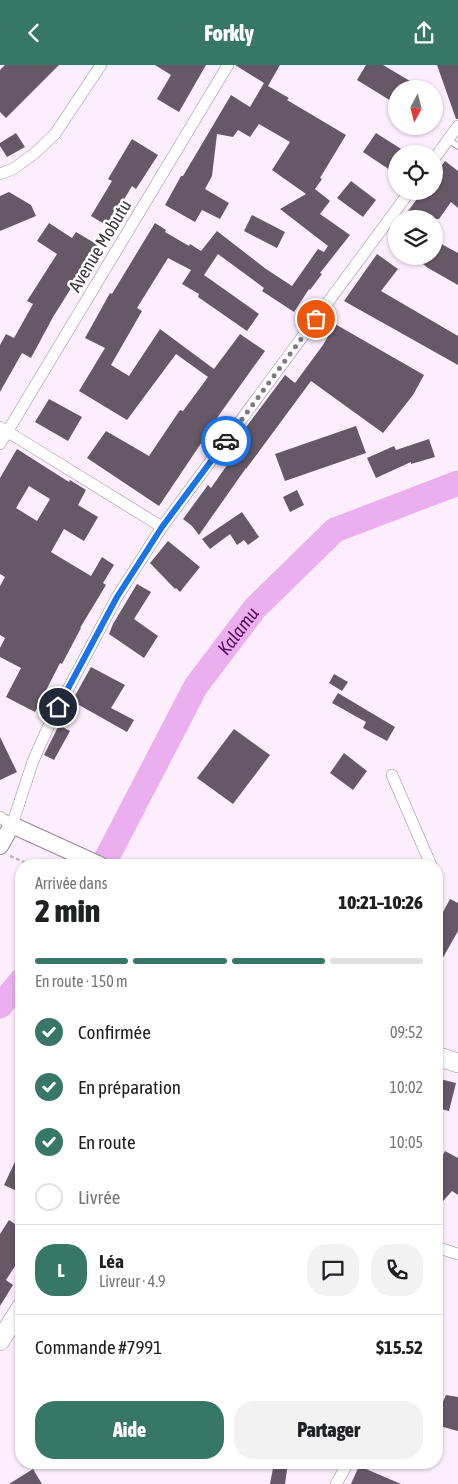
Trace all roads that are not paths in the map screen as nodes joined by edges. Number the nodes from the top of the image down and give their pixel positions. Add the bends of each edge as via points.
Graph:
1 (101, 65) edge
2 (228, 65) edge
3 (458, 126) edge
4 (453, 143) edge
5 (443, 151) edge
6 (0, 175) edge
7 (403, 200) edge
8 (4, 429) edge
9 (0, 444) edge
10 (162, 527) junction
11 (392, 775) dead end
12 (6, 821) edge
13 (4, 851) edge
14 (87, 859) edge
15 (428, 859) edge
16 (443, 1059) edge
17 (458, 1063) edge
18 (443, 1249) edge
19 (458, 1254) edge
20 (15, 1317) edge
21 (0, 1341) edge
22 (345, 1469) edge
23 (336, 1484) edge

1 - 6 street via 55,134 34,153
2 - 8 street, Avenue Mobutu via 124,239
3 - 4 street
4 - 5 street
7 - 10 street
8 - 9 street, Avenue Mobutu
8 - 10 street
10 - 12 street via 117,597 50,723
11 - 15 street
12 - 13 main road
12 - 14 main road
16 - 17 highway
18 - 19 street
20 - 21 highway
22 - 23 street

